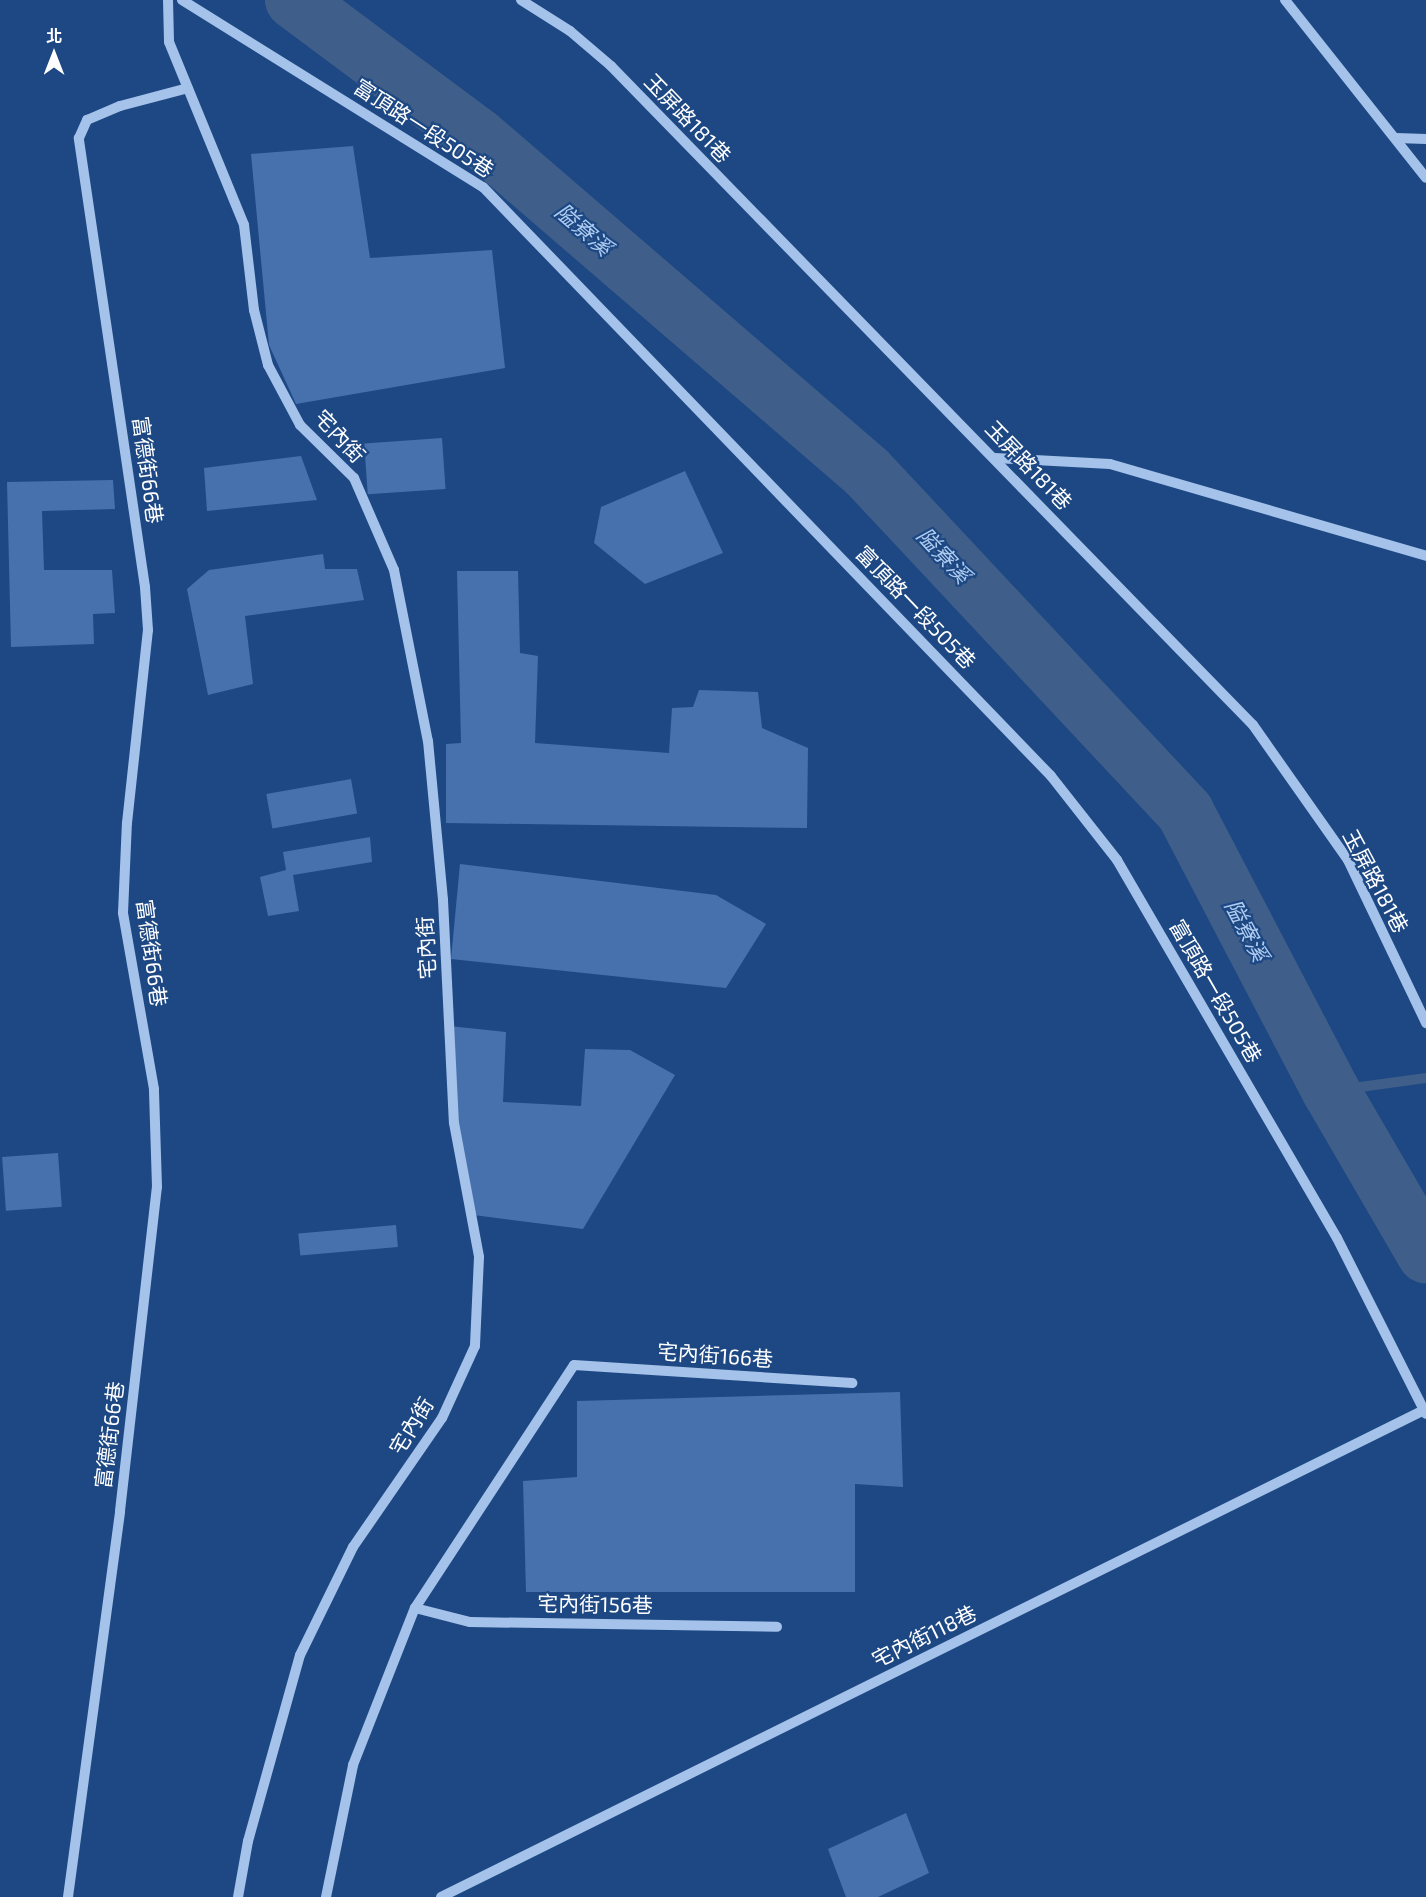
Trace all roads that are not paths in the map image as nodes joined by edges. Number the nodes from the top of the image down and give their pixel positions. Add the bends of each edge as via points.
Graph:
1 (168, 0) edge
2 (182, 0) edge
3 (521, 0) edge
4 (1285, 0) edge
5 (188, 88) junction
6 (1396, 138) junction
7 (1426, 140) edge
8 (1426, 178) edge
9 (995, 458) junction
10 (1426, 556) edge
11 (1426, 1023) edge
12 (852, 1383) dead end
13 (1425, 1412) edge
14 (415, 1608) junction
15 (777, 1627) dead end
16 (68, 1897) edge
17 (238, 1897) edge
18 (326, 1897) edge
19 (441, 1897) edge

1 - 5 street, 宅內街 via 169,42
2 - 13 street, 富頂路一段505巷 via 483,186 1051,776 1117,860 1337,1239
3 - 9 street, 玉屏路181巷 via 570,31 611,66
4 - 6 street
5 - 16 street, 富德街66巷 via 120,106 87,120 79,138 145,587 148,630 127,823 123,913 154,1089 157,1186 120,1511
5 - 17 street, 宅內街 via 244,225 254,310 268,365 300,425 354,478 394,570 428,741 443,900 454,1123 479,1257 475,1346 442,1418 352,1547 300,1655 248,1841
6 - 7 street
6 - 8 street
9 - 10 street via 1110,464
9 - 11 street, 玉屏路181巷 via 1253,725 1348,860
12 - 14 street, 宅內街166巷 via 574,1365
13 - 19 street, 宅內街118巷
14 - 15 street, 宅內街156巷 via 470,1622
14 - 18 street via 352,1765

